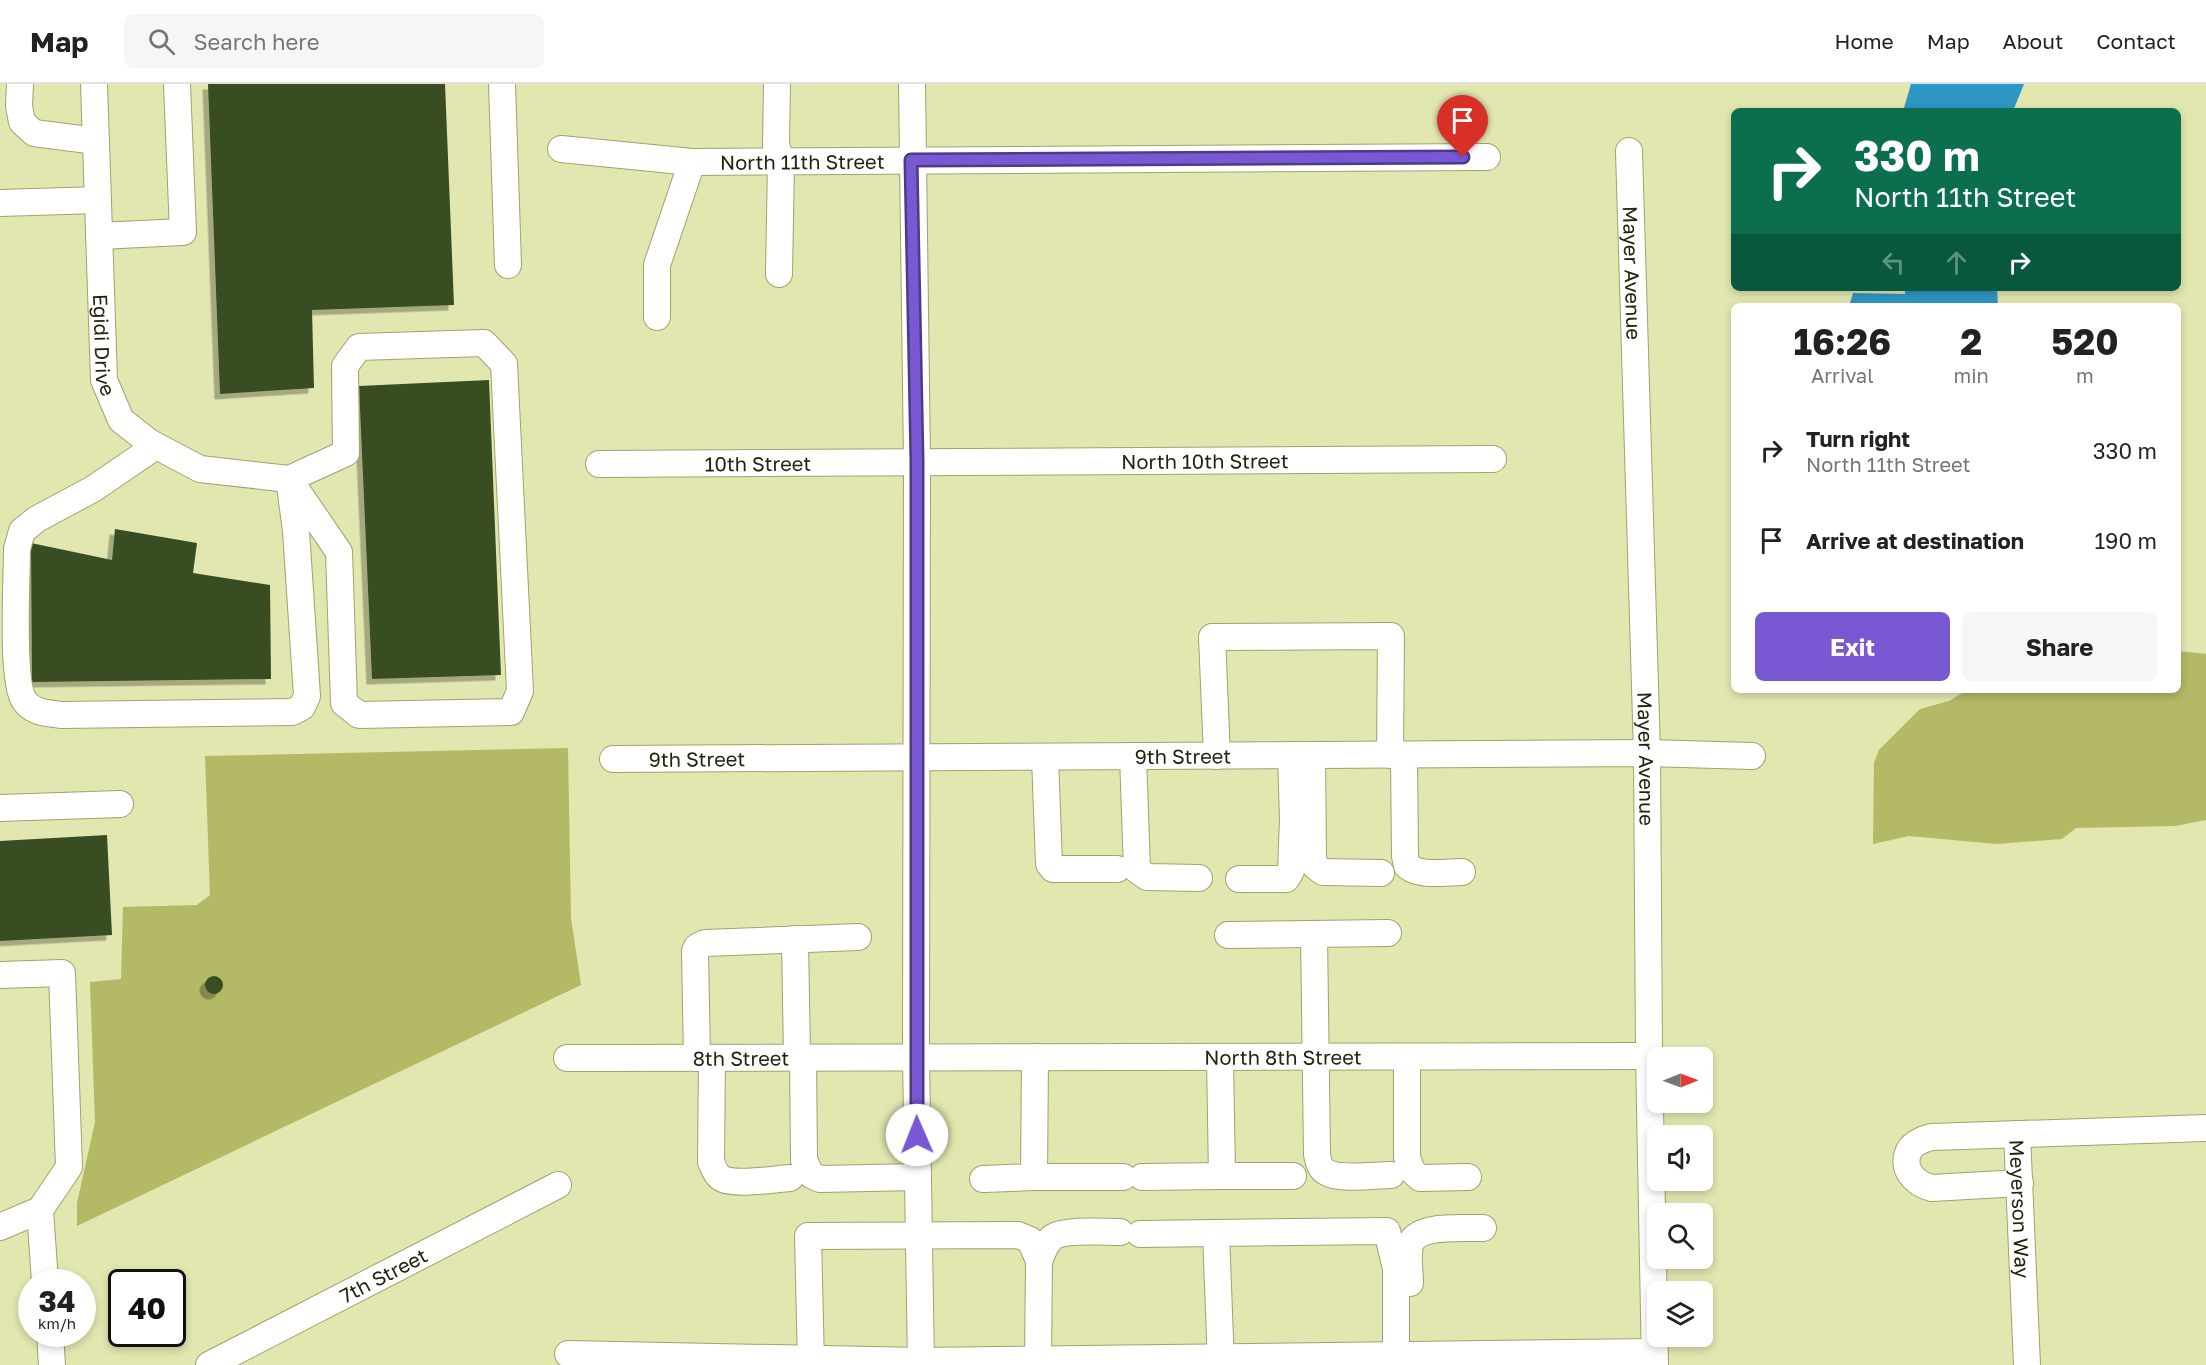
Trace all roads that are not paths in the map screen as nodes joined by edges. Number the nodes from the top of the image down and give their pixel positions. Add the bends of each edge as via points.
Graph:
1 (20, 84) edge
2 (94, 84) edge
3 (177, 84) edge
4 (502, 84) edge
5 (777, 84) edge
6 (912, 84) edge
7 (96, 141) junction
8 (561, 149) dead end
9 (1629, 151) dead end
10 (1487, 157) dead end
11 (911, 160) junction
12 (781, 161) junction
13 (692, 162) junction
14 (98, 200) junction
15 (0, 203) edge
16 (99, 236) junction
17 (508, 265) dead end
18 (779, 274) dead end
19 (657, 316) dead end
20 (156, 446) junction
21 (1493, 459) dead end
22 (917, 461) junction
23 (599, 464) dead end
24 (289, 479) junction
25 (1647, 753) junction
26 (1301, 755) junction
27 (1397, 755) junction
28 (1133, 756) junction
29 (1217, 756) junction
30 (1752, 756) dead end
31 (1045, 757) junction
32 (916, 758) junction
33 (613, 759) dead end
34 (120, 804) dead end
35 (0, 808) edge
36 (1117, 869) dead end
37 (1461, 872) dead end
38 (1381, 873) dead end
39 (1198, 878) dead end
40 (1239, 879) dead end
41 (1388, 933) dead end
42 (1314, 934) junction
43 (1228, 935) dead end
44 (858, 937) dead end
45 (795, 939) junction
46 (0, 975) edge
47 (1649, 1047) edge
48 (1647, 1056) edge
49 (1035, 1057) junction
50 (1220, 1057) junction
51 (1316, 1057) junction
52 (1407, 1057) junction
53 (567, 1058) dead end
54 (704, 1058) junction
55 (800, 1058) junction
56 (916, 1058) junction
57 (1650, 1113) edge
58 (2206, 1128) edge
59 (2017, 1134) junction
60 (1390, 1175) dead end
61 (1222, 1176) junction
62 (1293, 1176) dead end
63 (918, 1177) junction
64 (1468, 1177) dead end
65 (790, 1178) dead end
66 (1034, 1178) junction
67 (983, 1179) dead end
68 (2020, 1183) junction
69 (558, 1185) dead end
70 (40, 1210) junction
71 (0, 1227) edge
72 (1483, 1228) dead end
73 (1216, 1233) junction
74 (919, 1235) junction
75 (1039, 1261) junction
76 (44, 1269) edge
77 (51, 1347) edge
78 (568, 1354) dead end
79 (1403, 1358) edge
80 (1654, 1359) edge
81 (1220, 1361) edge
82 (811, 1362) edge
83 (1042, 1362) edge
84 (921, 1363) edge
85 (52, 1365) edge
86 (209, 1365) edge
87 (2027, 1365) edge

1 - 7 street via 22,122 34,133
2 - 7 street, Egidi Drive
3 - 16 street via 183,232
4 - 17 street
5 - 12 street via 776,145
6 - 11 street
7 - 14 street, Egidi Drive
8 - 13 street, North 11th Street
9 - 25 street, Mayer Avenue
10 - 11 street, North 11th Street
11 - 12 street, North 11th Street
11 - 22 street
12 - 13 street, North 11th Street
12 - 18 street
13 - 19 street via 657,265
14 - 15 street
14 - 16 street, Egidi Drive
16 - 20 street, Egidi Drive via 104,380 122,420
20 - 24 street, Egidi Drive via 200,469
20 - 24 street via 22,531 17,549 16,672 24,700 38,712 61,716 292,712 302,707 307,696
21 - 22 street, North 10th Street
22 - 23 street, 10th Street
22 - 32 street
24 - 24 street via 339,552 344,703 359,715 512,712 520,691 504,364 484,343 358,347 345,366 346,453
25 - 27 street, 9th Street
25 - 30 street, 9th Street
25 - 47 street, Mayer Avenue
26 - 27 street, 9th Street
26 - 29 street, 9th Street
26 - 38 street via 1315,866 1323,872
26 - 40 street via 1291,871 1286,879
27 - 29 street via 1391,636 1379,636 1212,638
27 - 37 street via 1407,866 1426,873
28 - 29 street, 9th Street
28 - 31 street, 9th Street
28 - 39 street via 1137,870 1147,877
31 - 32 street, 9th Street
31 - 36 street via 1049,864 1053,869
32 - 33 street, 9th Street
32 - 56 street
34 - 35 street
41 - 42 street
42 - 43 street
42 - 51 street
44 - 45 street
45 - 54 street via 705,943 697,947
45 - 55 street
46 - 70 street via 62,973 69,1167
48 - 52 street, North 8th Street
49 - 50 street, North 8th Street
49 - 56 street, North 8th Street
49 - 66 street
50 - 51 street, North 8th Street
50 - 61 street
51 - 52 street, North 8th Street
51 - 60 street via 1319,1165 1327,1173 1339,1175
52 - 64 street via 1407,1157 1412,1171 1420,1178
53 - 54 street, 8th Street
54 - 55 street, 8th Street
54 - 65 street via 711,1161 715,1171 723,1179 736,1181
55 - 56 street, 8th Street
55 - 63 street via 804,1160 811,1176
56 - 63 street
57 - 80 street, Mayer Avenue
58 - 59 street, Meyerson Way
59 - 68 street, Meyerson Way
59 - 68 street via 1930,1137 1910,1149 1907,1165 1912,1180 1932,1188
61 - 62 street
61 - 66 street
63 - 74 street
66 - 67 street
68 - 87 street, Meyerson Way
69 - 86 street, 7th Street
70 - 71 street
70 - 76 street
72 - 79 street via 1432,1230 1418,1234 1411,1243
73 - 75 street via 1064,1234 1047,1244
73 - 79 street via 1387,1231 1396,1269
73 - 81 street
74 - 75 street via 1018,1235 1030,1240
74 - 82 street via 808,1236
74 - 84 street
75 - 83 street
77 - 85 street
78 - 82 street
79 - 80 street
79 - 81 street
81 - 83 street
82 - 84 street
83 - 84 street

